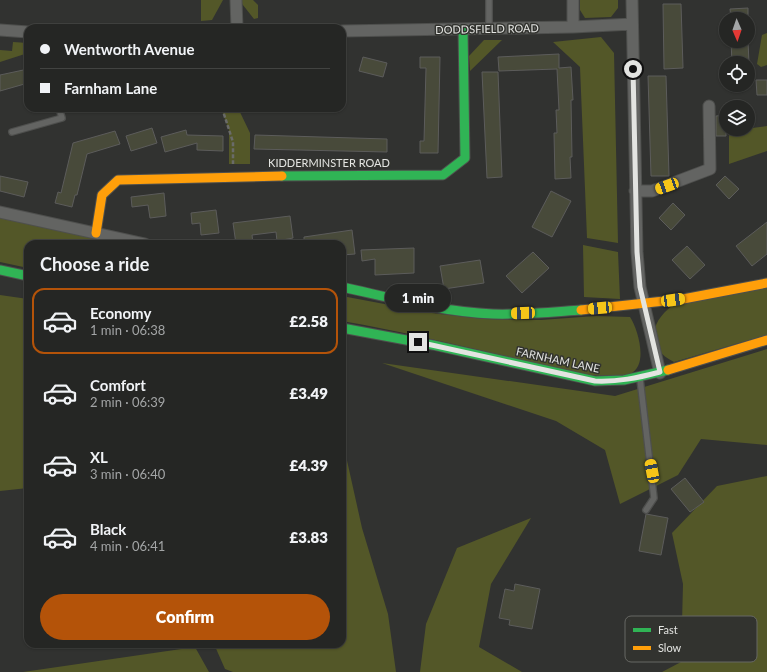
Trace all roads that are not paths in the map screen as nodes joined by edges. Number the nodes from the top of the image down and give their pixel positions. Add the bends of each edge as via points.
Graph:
1 (236, 0) edge
2 (489, 0) edge
3 (573, 0) edge
4 (632, 0) edge
5 (237, 24) edge
6 (632, 24) junction
7 (573, 27) junction
8 (489, 28) junction
9 (463, 29) junction
10 (0, 30) edge
11 (346, 31) edge
12 (24, 32) edge
13 (709, 106) dead end
14 (60, 112) edge
15 (12, 132) dead end
16 (636, 190) junction
17 (0, 212) edge
18 (96, 233) junction
19 (127, 240) edge
20 (0, 270) edge
21 (24, 275) edge
22 (767, 283) edge
23 (346, 288) edge
24 (644, 304) junction
25 (346, 329) edge
26 (767, 340) edge
27 (660, 372) junction
28 (640, 377) junction
29 (646, 510) dead end

1 - 5 street
2 - 8 lane
3 - 7 street
4 - 6 street
6 - 7 street, DODDSFIELD ROAD
6 - 16 street
7 - 8 street, DODDSFIELD ROAD
8 - 9 street, DODDSFIELD ROAD
9 - 11 street, DODDSFIELD ROAD
9 - 18 street, KIDDERMINSTER ROAD via 465,158 443,175 233,176 118,180 102,195
10 - 12 street
13 - 16 street via 710,170 652,191
14 - 15 lane via 62,118
16 - 24 street via 637,252
17 - 18 street
18 - 19 street
20 - 21 street
22 - 24 street via 717,294
23 - 24 street via 428,306 491,314 571,311
24 - 27 street
25 - 28 street, FARNHAM LANE via 595,381 613,382
26 - 27 street, FARNHAM LANE
27 - 28 street, FARNHAM LANE
28 - 29 lane via 654,498

